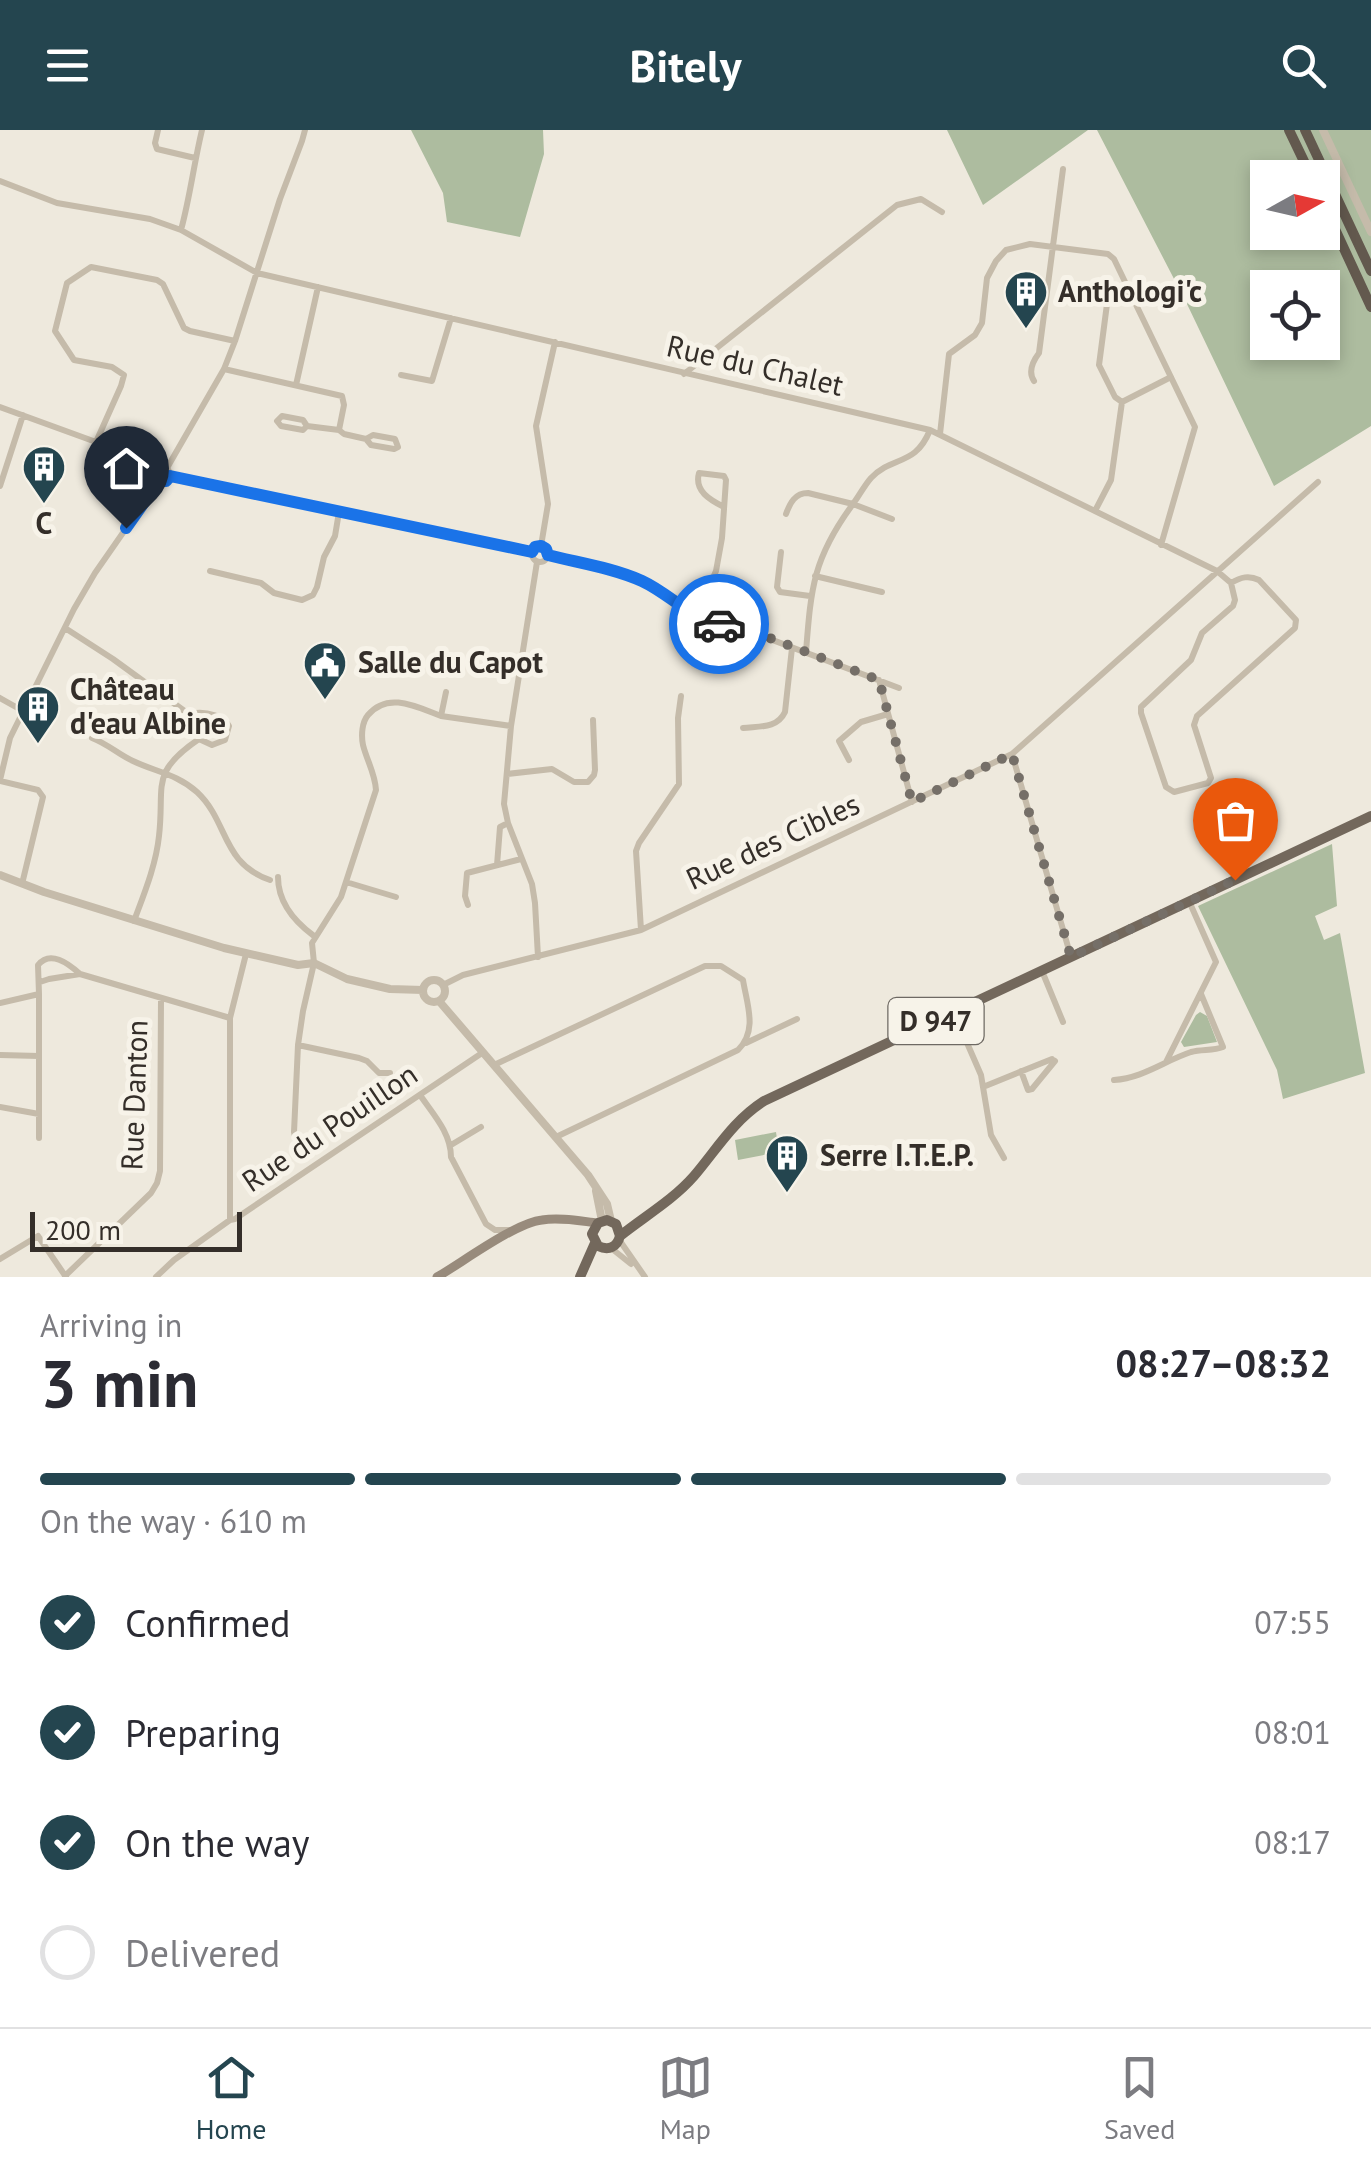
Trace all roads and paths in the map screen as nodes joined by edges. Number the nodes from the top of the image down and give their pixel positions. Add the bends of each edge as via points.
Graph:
1 (158, 130) edge
2 (202, 130) edge
3 (304, 130) edge
4 (1289, 130) edge
5 (1305, 130) edge
6 (1323, 130) edge
7 (195, 158) junction
8 (1303, 160) edge
9 (1063, 169) dead end
10 (0, 181) edge
11 (942, 212) dead end
12 (181, 230) junction
13 (1371, 232) edge
14 (1340, 239) edge
15 (1053, 246) junction
16 (1371, 271) edge
17 (257, 274) junction
18 (318, 287) junction
19 (1130, 292) junction
20 (1371, 307) edge
21 (452, 318) junction
22 (235, 341) junction
23 (555, 342) junction
24 (224, 368) junction
25 (684, 374) junction
26 (401, 375) dead end
27 (1170, 378) junction
28 (1034, 381) dead end
29 (296, 385) junction
30 (1122, 402) junction
31 (0, 407) edge
32 (22, 415) junction
33 (307, 426) dead end
34 (339, 430) junction
35 (930, 430) junction
36 (940, 434) junction
37 (366, 439) dead end
38 (96, 442) junction
39 (156, 470) junction
40 (169, 472) junction
41 (2, 473) edge
42 (159, 481) junction
43 (1318, 482) dead end
44 (0, 486) edge
45 (853, 504) junction
46 (724, 506) junction
47 (1095, 511) junction
48 (340, 512) junction
49 (786, 514) dead end
50 (892, 519) dead end
51 (1161, 545) junction
52 (541, 546) junction
53 (532, 552) junction
54 (781, 552) dead end
55 (548, 555) junction
56 (538, 562) junction
57 (210, 571) dead end
58 (1218, 571) junction
59 (815, 576) junction
60 (1232, 583) junction
61 (882, 592) dead end
62 (810, 596) junction
63 (696, 617) junction
64 (64, 628) junction
65 (792, 648) junction
66 (806, 652) junction
67 (879, 680) junction
68 (899, 688) dead end
69 (446, 692) dead end
70 (680, 696) dead end
71 (0, 698) edge
72 (23, 711) junction
73 (888, 714) junction
74 (441, 716) junction
75 (192, 717) junction
76 (593, 720) dead end
77 (512, 726) junction
78 (742, 728) dead end
79 (92, 738) dead end
80 (199, 738) junction
81 (1012, 754) junction
82 (849, 760) dead end
83 (166, 772) junction
84 (506, 774) junction
85 (0, 780) edge
86 (912, 802) junction
87 (1371, 816) edge
88 (508, 823) junction
89 (522, 858) junction
90 (497, 865) junction
91 (0, 875) edge
92 (346, 882) junction
93 (22, 884) junction
94 (396, 897) dead end
95 (1189, 901) junction
96 (468, 904) dead end
97 (134, 921) junction
98 (640, 930) junction
99 (314, 936) junction
100 (246, 954) junction
101 (538, 957) junction
102 (1071, 957) junction
103 (314, 963) junction
104 (1042, 971) junction
105 (80, 974) junction
106 (40, 982) junction
107 (443, 984) junction
108 (423, 990) junction
109 (1200, 992) junction
110 (39, 994) junction
111 (160, 998) junction
112 (439, 1001) junction
113 (0, 1003) edge
114 (954, 1013) junction
115 (230, 1018) junction
116 (797, 1019) dead end
117 (1062, 1022) dead end
118 (745, 1043) junction
119 (298, 1045) junction
120 (482, 1052) junction
121 (0, 1055) edge
122 (39, 1056) junction
123 (1166, 1062) junction
124 (494, 1065) junction
125 (1021, 1071) junction
126 (390, 1073) dead end
127 (1114, 1080) dead end
128 (983, 1087) junction
129 (420, 1095) junction
130 (0, 1107) edge
131 (39, 1114) junction
132 (481, 1127) dead end
133 (556, 1137) junction
134 (39, 1138) dead end
135 (451, 1145) junction
136 (298, 1147) dead end
137 (1004, 1158) dead end
138 (655, 1210) junction
139 (230, 1220) junction
140 (565, 1220) junction
141 (606, 1222) junction
142 (516, 1230) junction
143 (607, 1242) junction
144 (0, 1259) edge
145 (583, 1272) edge
146 (642, 1274) edge
147 (66, 1276) edge
148 (156, 1277) edge
149 (437, 1277) edge

1 - 7 street via 157,150
2 - 7 street
3 - 17 street
4 - 8 highway
5 - 16 highway
6 - 13 street
7 - 12 street
9 - 15 street
10 - 12 street, Rue du Chalet via 56,202
11 - 25 street via 921,198 897,205
12 - 17 street, Rue du Chalet
14 - 20 highway
15 - 19 street via 1111,256
15 - 28 street
15 - 36 street via 1006,250 996,261 987,278 982,324 949,354
17 - 18 street, Rue du Chalet
17 - 22 street
18 - 21 street, Rue du Chalet
18 - 29 street
19 - 27 street
19 - 30 street via 1107,304 1099,364
21 - 23 street, Rue du Chalet
21 - 26 street via 432,380
22 - 24 street
22 - 38 street via 184,328 157,280 91,268 67,283 54,330 74,360 124,375
23 - 25 street, Rue du Chalet
23 - 52 street via 535,432 548,504
24 - 29 street
24 - 40 street
25 - 35 street, Rue du Chalet
27 - 30 street
27 - 51 street via 1194,427
29 - 34 street via 342,396
30 - 47 street via 1110,480
31 - 32 street
32 - 38 street
32 - 41 street
33 - 34 street
34 - 37 street
35 - 36 street, Rue du Chalet
35 - 45 street via 922,448 872,477
36 - 47 street, Rue du Chalet
38 - 39 street
39 - 40 street
39 - 42 street
40 - 42 street
40 - 48 street
41 - 44 street
42 - 64 street
43 - 58 street, Rue des Cibles
45 - 49 street via 803,493
45 - 50 street
45 - 59 street via 822,552
46 - 46 street via 708,499 699,473 724,476
46 - 63 street via 716,571
47 - 51 street, Rue du Chalet
48 - 53 street
48 - 57 street via 317,587 302,600
51 - 58 street, Rue du Chalet
52 - 53 street
52 - 55 street
53 - 56 street
54 - 62 street via 780,592
55 - 56 street
55 - 63 street via 645,582
56 - 77 street
58 - 60 street, Rue du Chalet
58 - 81 street, Rue des Cibles
59 - 61 street
59 - 62 street
60 - 60 street via 1259,580 1296,620 1295,628 1198,716 1194,725 1211,778 1174,792 1166,787 1141,706 1191,660 1202,633 1233,606
62 - 66 street
63 - 65 street
64 - 72 street
64 - 75 street
65 - 66 street
65 - 78 street via 782,719
66 - 67 street
67 - 68 street
67 - 73 street
69 - 74 street
70 - 98 street via 679,784 636,851
71 - 72 street
72 - 85 street
73 - 82 street via 861,722 839,741
73 - 86 street
74 - 77 street
74 - 92 street via 399,701 378,705 364,720 362,742 376,790
75 - 80 street
75 - 80 street via 202,712 229,726 225,740 212,745
76 - 84 street via 595,770 588,782 552,769
77 - 84 street
79 - 83 street
80 - 83 street
81 - 86 street, Rue des Cibles
81 - 102 street
83 - 97 street via 152,869
83 - 99 street via 205,801 238,862 274,879 289,910
84 - 88 street
85 - 93 street via 43,797
86 - 98 street, Rue des Cibles
87 - 95 main road, D 947
88 - 89 street
88 - 90 street via 500,827
89 - 90 street
89 - 101 street via 536,903
90 - 96 street via 467,873
91 - 93 street
92 - 94 street
92 - 99 street
93 - 97 street
95 - 102 main road, D 947
95 - 109 street via 1216,962
97 - 100 street
98 - 101 street, Rue des Cibles
99 - 103 street
100 - 103 street
100 - 115 street
101 - 107 street, Rue des Cibles
102 - 104 main road, D 947
103 - 108 street via 390,990
103 - 119 street
104 - 114 main road, D 947
104 - 117 street
105 - 106 street
105 - 106 street via 48,958 39,962
105 - 111 street
106 - 110 street
107 - 108 street via 432,981
107 - 112 street
108 - 112 street via 427,1000
109 - 123 street
109 - 123 street via 1223,1047
110 - 113 street
110 - 122 street
111 - 115 street
111 - 147 street, Rue Danton via 157,1183
112 - 120 street
114 - 128 street
114 - 138 main road, D 947 via 746,1113 695,1175
115 - 139 street
116 - 118 street
118 - 124 street via 750,1020 743,980 721,966 706,966
118 - 133 street
119 - 126 street via 359,1058 379,1074
119 - 136 street
120 - 124 street
120 - 129 street, Rue du Pouillon
121 - 122 street
122 - 131 street
123 - 127 street
124 - 133 street
125 - 125 street via 1052,1059 1056,1061 1032,1089
125 - 128 street
128 - 137 street via 991,1134
129 - 135 street
129 - 139 street, Rue du Pouillon
130 - 131 street
131 - 134 street
132 - 135 street
133 - 141 street via 607,1204
135 - 142 street via 450,1157 486,1224
138 - 141 main road, D 947
138 - 143 main road, D 947
139 - 148 street, Rue du Pouillon
140 - 141 main road
140 - 142 main road via 537,1220
140 - 143 main road
141 - 143 main road
141 - 143 main road via 618,1228
142 - 149 main road
143 - 145 main road via 589,1254
143 - 146 street
144 - 147 street via 38,1236

